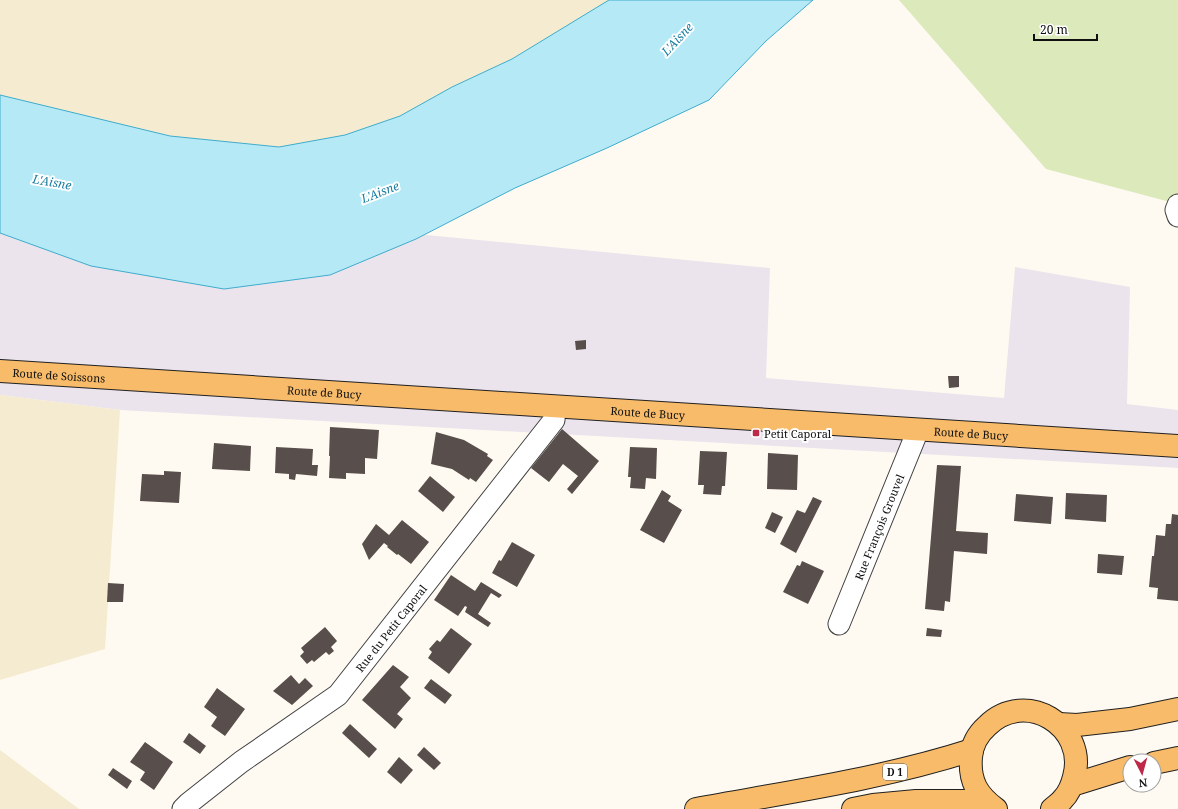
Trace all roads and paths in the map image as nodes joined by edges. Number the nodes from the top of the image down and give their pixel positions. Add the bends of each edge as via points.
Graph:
1 (1178, 205) edge
2 (1178, 216) edge
3 (0, 371) edge
4 (117, 379) joint
5 (555, 407) junction
6 (918, 430) junction
7 (1178, 446) edge
8 (839, 624) dead end
9 (1178, 709) edge
10 (1059, 724) junction
11 (972, 750) junction
12 (1178, 758) edge
13 (1162, 761) edge
14 (1122, 769) edge
15 (1072, 785) junction
16 (990, 805) edge
17 (183, 809) edge
18 (696, 809) edge
19 (854, 809) edge
20 (1052, 809) edge

1 - 2 street
3 - 4 main road, Route de Soissons
4 - 5 main road, Route de Bucy
5 - 6 main road, Route de Bucy
5 - 17 street, Rue du Petit Caporal via 554,420 338,695 241,762
6 - 7 main road, Route de Bucy
6 - 8 street, Rue François Grouvel
9 - 10 main road via 1130,719
10 - 11 main road via 1044,714 1026,710 1008,713 992,721 979,733
10 - 15 main road via 1070,737 1076,752 1077,769
11 - 16 main road via 970,768 974,786
11 - 18 main road, D 1 via 881,775
12 - 13 main road
14 - 15 main road
15 - 20 main road via 1064,799
16 - 19 main road via 916,801

